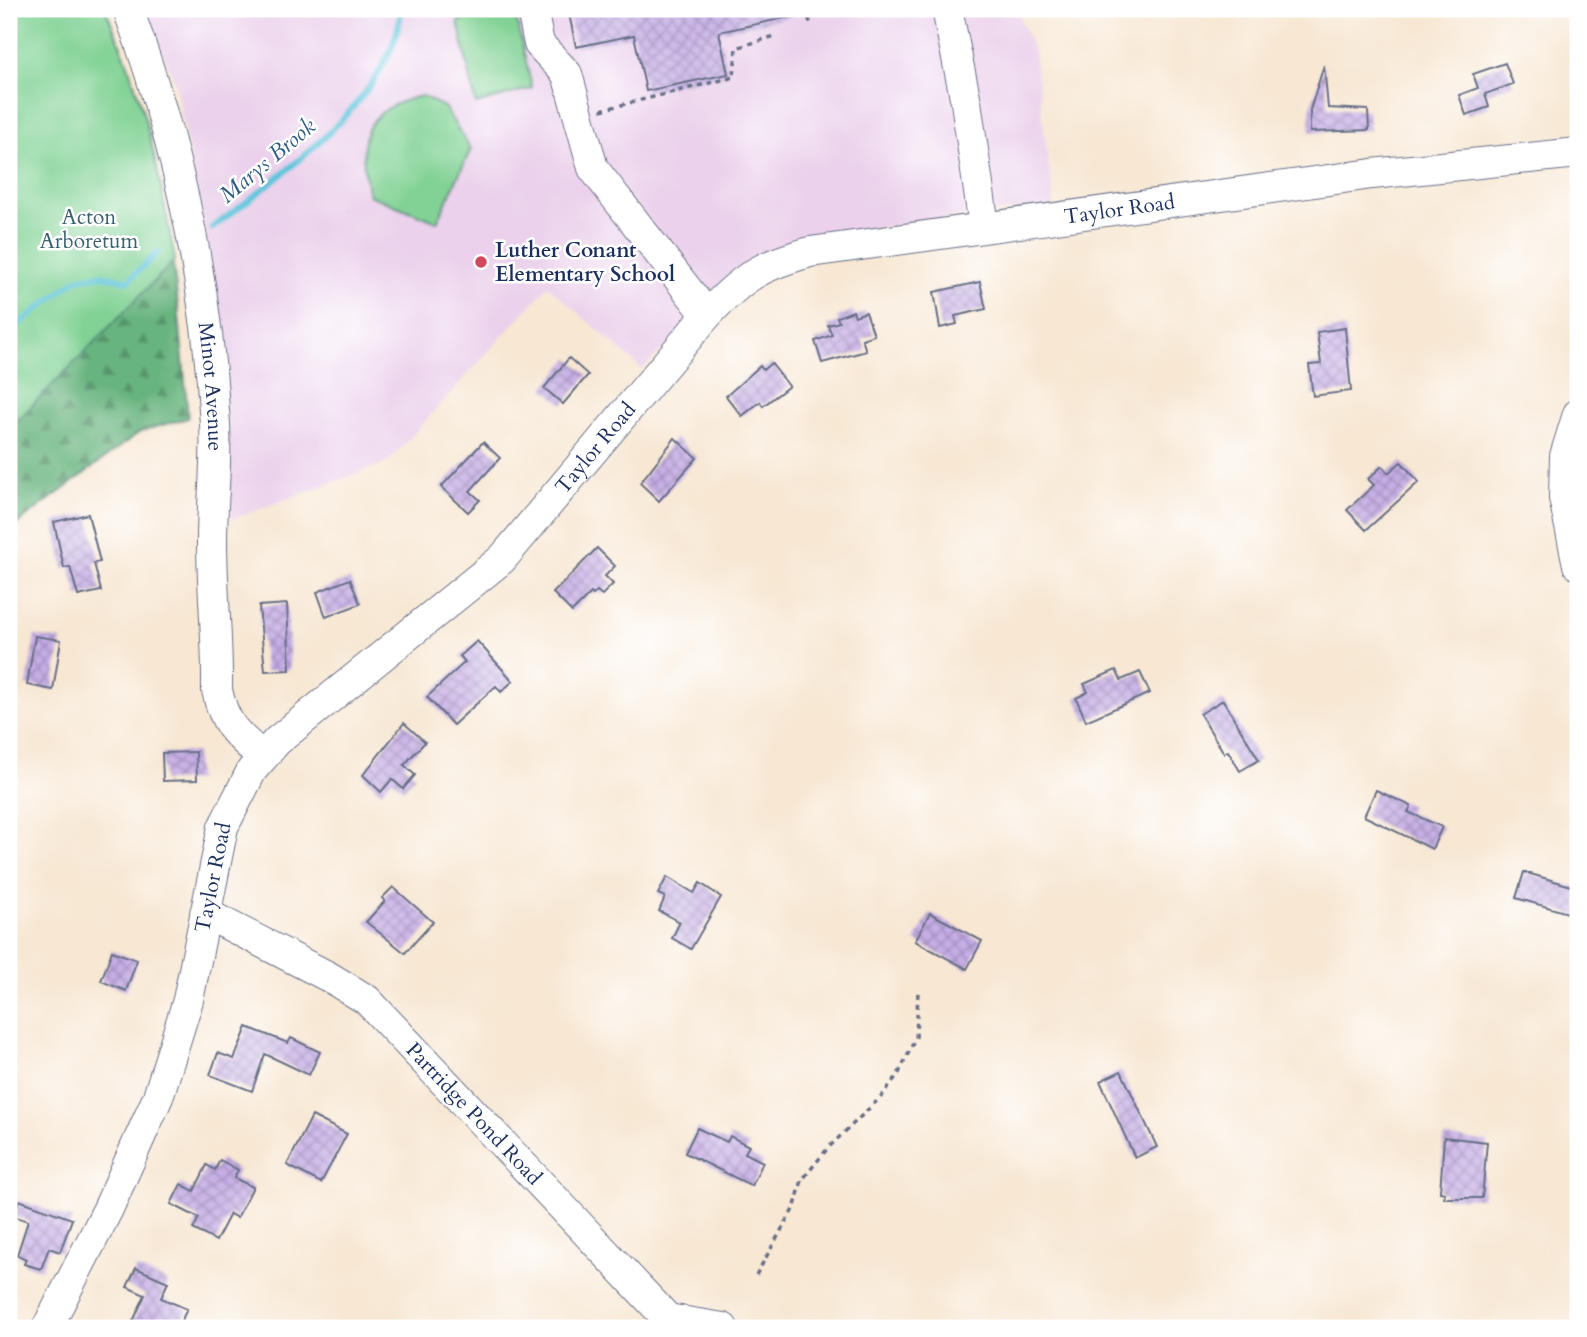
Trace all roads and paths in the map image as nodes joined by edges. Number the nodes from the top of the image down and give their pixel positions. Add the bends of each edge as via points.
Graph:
1 (128, 9) edge
2 (532, 9) edge
3 (804, 9) edge
4 (947, 9) edge
5 (812, 26) dead end
6 (775, 36) dead end
7 (578, 115) junction
8 (1578, 153) edge
9 (984, 226) junction
10 (706, 315) junction
11 (1578, 414) edge
12 (1578, 565) edge
13 (263, 757) junction
14 (205, 913) junction
15 (918, 991) dead end
16 (756, 1275) dead end
17 (47, 1328) edge
18 (723, 1328) edge

1 - 13 street, Minot Avenue via 176,157 206,337 215,426 212,543 217,690 222,713 233,732
2 - 7 street via 539,44 567,74
3 - 5 path
4 - 9 street
6 - 7 path via 736,48 734,77
7 - 10 street via 593,168
8 - 9 street, Taylor Road via 1372,174
9 - 10 street, Taylor Road via 785,259 739,281
10 - 13 street, Taylor Road via 502,559
11 - 12 street via 1565,456 1564,498
13 - 14 street, Taylor Road via 223,827
14 - 17 street, Taylor Road via 188,1000 158,1097
14 - 18 street, Partridge Pond Road via 367,1000 668,1319
15 - 16 path via 916,1037 900,1073 802,1180 795,1206

